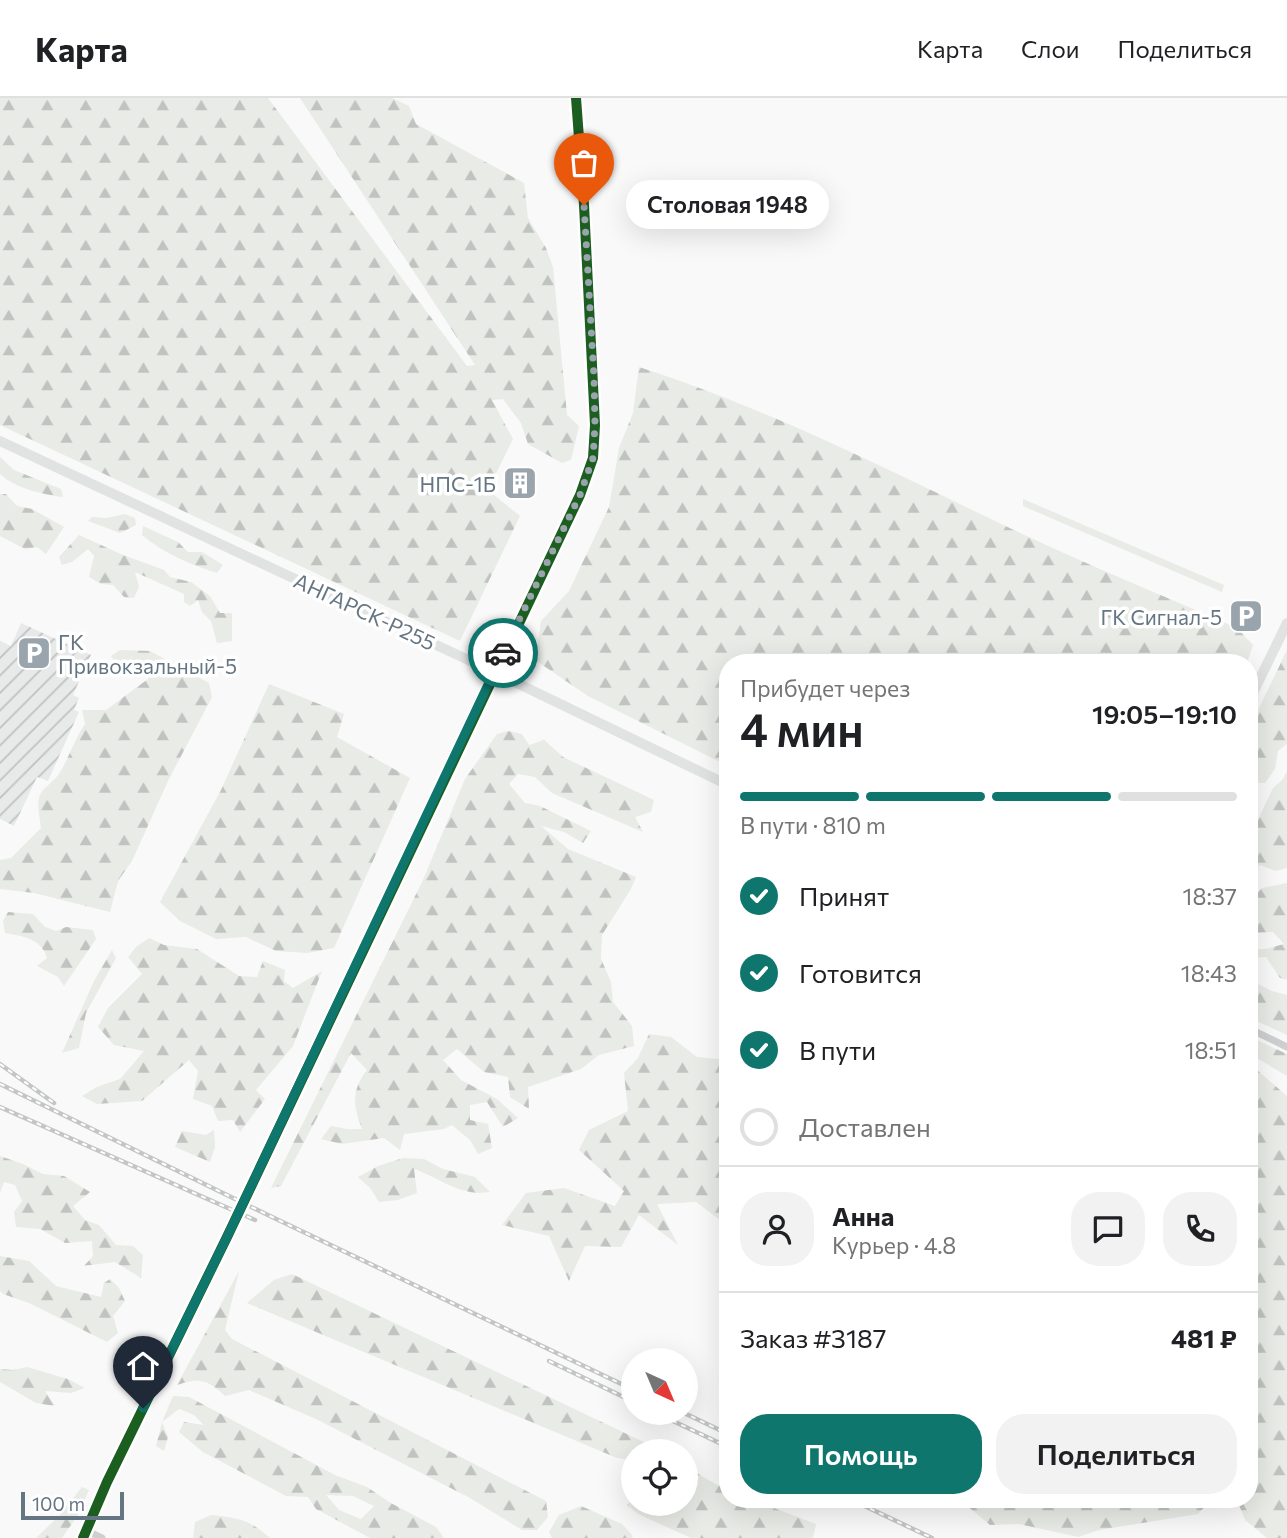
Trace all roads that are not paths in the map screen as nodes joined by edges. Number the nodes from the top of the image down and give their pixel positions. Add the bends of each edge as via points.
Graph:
1 (576, 98) edge
2 (0, 441) edge
3 (1287, 623) edge
4 (494, 672) junction
5 (1258, 683) edge
6 (719, 781) edge
7 (1258, 1033) edge
8 (1287, 1047) edge
9 (85, 1534) edge
10 (102, 1538) edge

1 - 4 street via 594,378 593,458 580,495
2 - 4 main road, АНГАРСК-Р255
3 - 5 main road
4 - 6 main road, АНГАРСК-Р255
4 - 9 street
7 - 8 street
9 - 10 street

